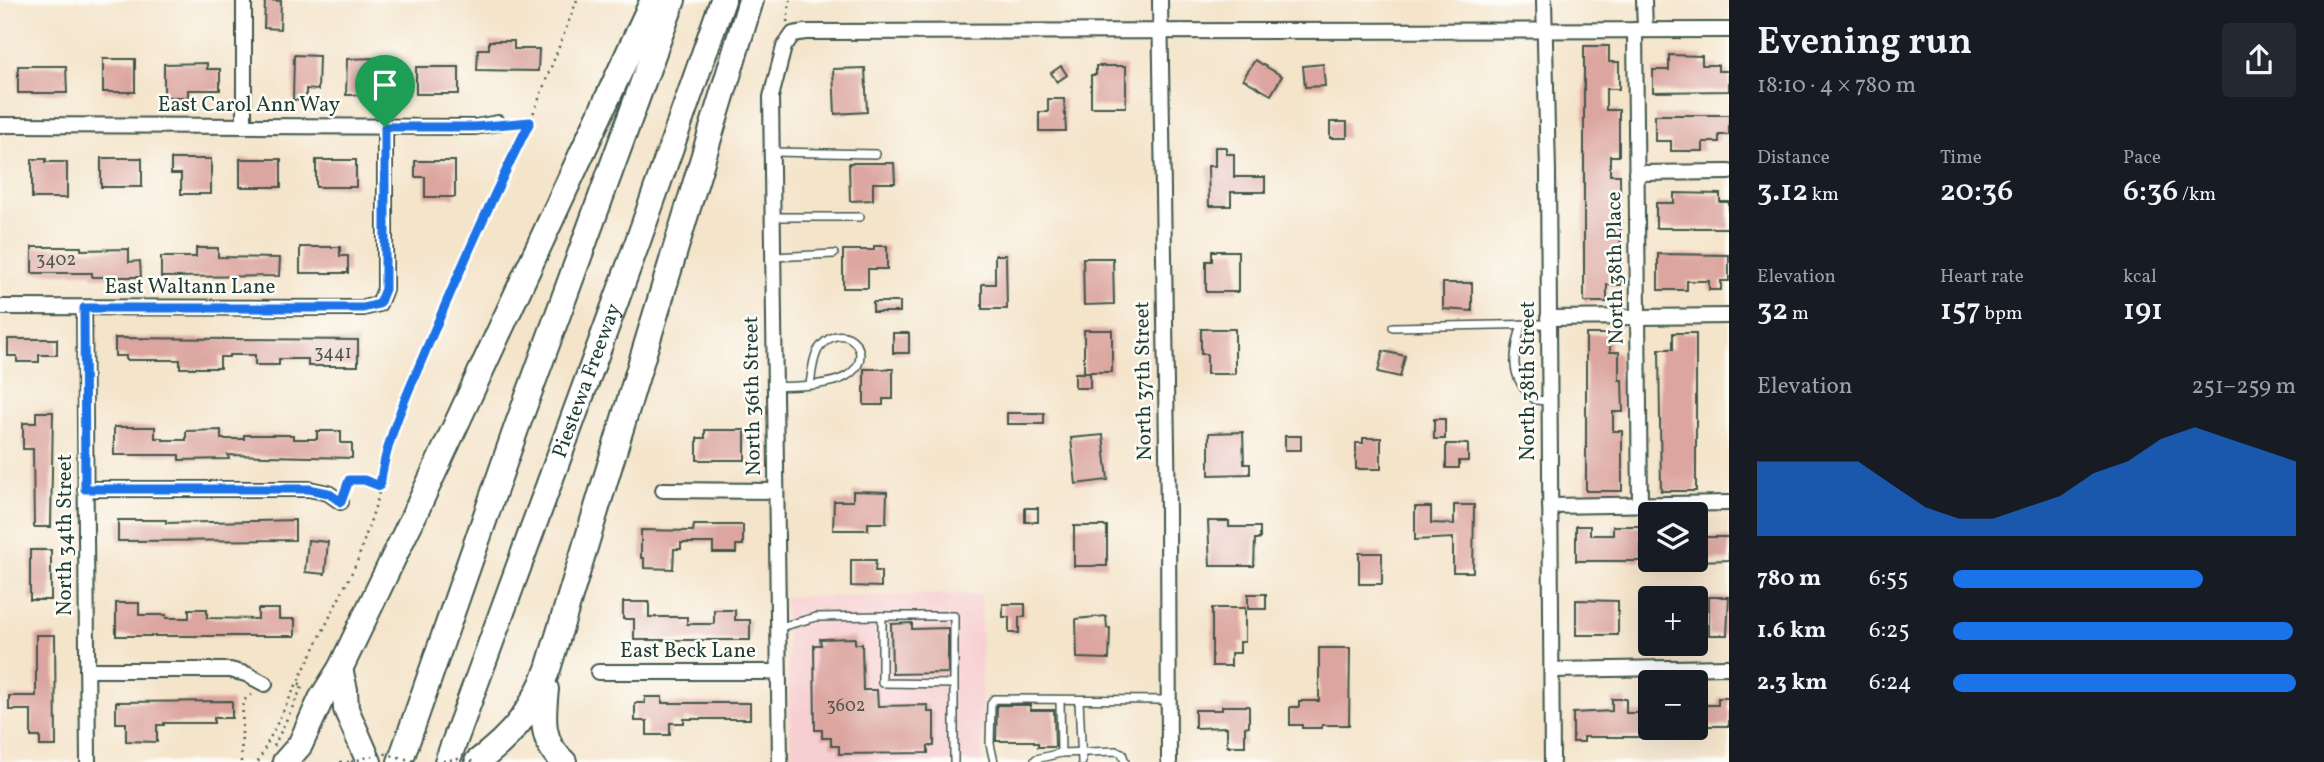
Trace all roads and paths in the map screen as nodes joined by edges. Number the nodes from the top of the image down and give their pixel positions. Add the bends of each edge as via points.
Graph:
1 (244, 0) edge
2 (577, 0) edge
3 (653, 0) edge
4 (673, 0) edge
5 (723, 0) edge
6 (751, 0) edge
7 (790, 0) edge
8 (1160, 0) edge
9 (1544, 0) edge
10 (1644, 0) edge
11 (1545, 30) junction
12 (1640, 30) junction
13 (1729, 30) edge
14 (1160, 31) junction
15 (793, 34) junction
16 (530, 122) junction
17 (498, 124) joint
18 (0, 125) edge
19 (244, 126) junction
20 (385, 127) junction
21 (771, 152) junction
22 (876, 154) dead end
23 (1729, 172) edge
24 (1636, 173) junction
25 (860, 216) dead end
26 (772, 217) junction
27 (834, 254) dead end
28 (772, 257) junction
29 (0, 307) edge
30 (84, 308) junction
31 (1729, 316) edge
32 (1637, 317) junction
33 (1548, 321) junction
34 (1522, 324) junction
35 (1393, 327) dead end
36 (810, 384) junction
37 (774, 387) junction
38 (1549, 401) junction
39 (380, 486) junction
40 (85, 489) junction
41 (663, 490) dead end
42 (775, 491) junction
43 (341, 502) joint
44 (1640, 502) edge
45 (1708, 503) edge
46 (1729, 503) edge
47 (1638, 504) edge
48 (1550, 506) junction
49 (882, 616) junction
50 (776, 629) junction
51 (1729, 667) edge
52 (340, 669) junction
53 (548, 669) junction
54 (87, 670) junction
55 (1552, 670) junction
56 (777, 672) junction
57 (598, 673) dead end
58 (297, 682) junction
59 (265, 684) joint
60 (954, 684) junction
61 (1060, 700) junction
62 (1168, 700) junction
63 (1079, 701) junction
64 (1061, 753) junction
65 (1081, 753) junction
66 (279, 754) edge
67 (482, 758) edge
68 (362, 760) edge
69 (88, 762) edge
70 (241, 762) edge
71 (258, 762) edge
72 (340, 762) edge
73 (400, 762) edge
74 (418, 762) edge
75 (436, 762) edge
76 (447, 762) edge
77 (564, 762) edge
78 (780, 762) edge
79 (954, 762) edge
80 (994, 762) edge
81 (1034, 762) edge
82 (1082, 762) edge
83 (1125, 762) edge
84 (1169, 762) edge
85 (1552, 762) edge

1 - 19 street
2 - 16 path
3 - 52 highway
4 - 73 highway
5 - 76 highway, Piestewa Freeway
6 - 53 highway
7 - 15 path via 786,19
8 - 14 street, North 37th Street
9 - 11 street, North 38th Street
10 - 12 street, North 38th Place
11 - 12 street
11 - 14 street
11 - 33 street, North 38th Street
12 - 13 street
12 - 24 street, North 38th Place
14 - 15 street
14 - 62 street, North 37th Street
15 - 21 street, North 36th Street via 784,47 771,97
16 - 17 path
16 - 39 path via 416,375 384,459
17 - 20 street, East Carol Ann Way
18 - 19 street, East Carol Ann Way
19 - 20 street, East Carol Ann Way
20 - 30 street, East Waltann Lane via 385,289 379,304 363,308
21 - 22 lane
21 - 26 street, North 36th Street
23 - 24 street
24 - 32 street, North 38th Place
25 - 26 lane
26 - 28 street, North 36th Street
27 - 28 lane
28 - 37 street, North 36th Street
29 - 30 street, East Waltann Lane
30 - 40 street, North 34th Street
31 - 32 street
32 - 33 street
32 - 44 street, North 38th Place
33 - 34 lane
33 - 38 street, North 38th Street
34 - 35 lane
34 - 38 lane via 1514,354 1519,383 1535,400
36 - 36 lane via 848,376 861,353 853,338 842,335 820,347
36 - 37 lane
37 - 42 street, North 36th Street
38 - 48 street, North 38th Street
39 - 43 path via 349,480
39 - 58 path via 357,562
40 - 43 street via 309,489
40 - 54 street, North 34th Street
41 - 42 street
42 - 50 street, North 36th Street
45 - 46 street
47 - 48 street
48 - 55 street, North 38th Street
49 - 50 lane via 816,617
49 - 60 lane via 882,683
49 - 60 lane via 954,616
50 - 56 street, North 36th Street
51 - 55 street
52 - 66 highway via 300,744
52 - 68 highway via 346,709
53 - 67 highway via 514,731
53 - 77 highway via 543,727 552,751
54 - 59 street via 230,670
54 - 69 street, North 34th Street
55 - 85 street, North 38th Street
56 - 57 street, East Beck Lane
56 - 78 street, North 36th Street
58 - 66 path via 303,685
58 - 71 path
59 - 70 path via 243,701
60 - 79 lane
61 - 63 lane
61 - 64 lane
61 - 80 lane via 993,699 990,744
62 - 63 lane
62 - 84 street, North 37th Street
63 - 65 lane
64 - 65 lane
64 - 81 lane
65 - 82 lane
65 - 83 lane via 1116,751
67 - 75 path, bridge
68 - 72 path
68 - 74 path, bridge via 382,753

